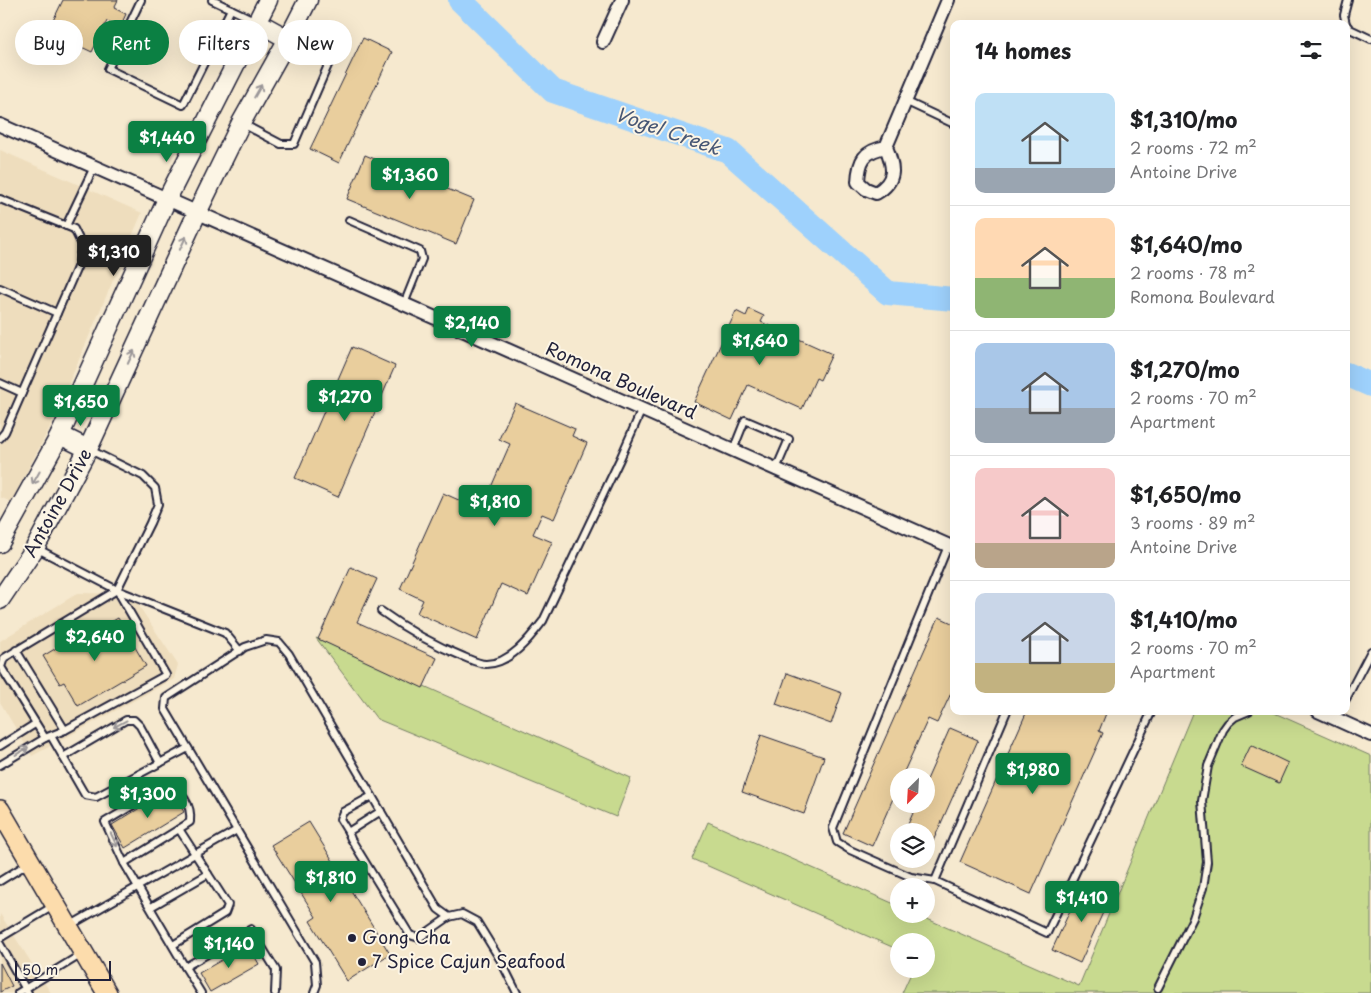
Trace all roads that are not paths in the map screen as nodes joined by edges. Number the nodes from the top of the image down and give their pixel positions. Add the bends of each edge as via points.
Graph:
1 (141, 0) edge
2 (212, 0) edge
3 (268, 0) edge
4 (308, 0) edge
5 (622, 0) edge
6 (948, 0) edge
7 (1348, 0) edge
8 (231, 9) junction
9 (253, 20) edge
10 (258, 20) edge
11 (298, 20) edge
12 (1344, 20) edge
13 (1350, 29) edge
14 (1371, 38) edge
15 (603, 42) dead end
16 (278, 57) edge
17 (235, 65) edge
18 (327, 65) edge
19 (906, 101) junction
20 (950, 122) edge
21 (241, 123) junction
22 (0, 125) edge
23 (886, 147) dead end
24 (94, 167) junction
25 (0, 199) edge
26 (167, 199) junction
27 (197, 213) junction
28 (349, 220) dead end
29 (66, 226) junction
30 (0, 288) edge
31 (404, 304) junction
32 (57, 313) junction
33 (0, 383) edge
34 (22, 392) junction
35 (642, 409) junction
36 (60, 435) junction
37 (0, 438) edge
38 (88, 449) junction
39 (733, 450) junction
40 (776, 469) junction
41 (0, 544) edge
42 (950, 547) edge
43 (35, 548) junction
44 (950, 549) edge
45 (118, 590) junction
46 (0, 600) edge
47 (381, 611) dead end
48 (16, 650) junction
49 (240, 651) junction
50 (1371, 651) edge
51 (1350, 691) edge
52 (1005, 715) edge
53 (1150, 715) edge
54 (1240, 715) edge
55 (1339, 715) edge
56 (35, 724) junction
57 (65, 730) junction
58 (1371, 735) edge
59 (48, 737) junction
60 (0, 746) edge
61 (188, 748) junction
62 (63, 757) junction
63 (160, 763) junction
64 (0, 765) edge
65 (372, 796) junction
66 (0, 810) edge
67 (381, 811) junction
68 (179, 829) junction
69 (237, 830) junction
70 (348, 832) junction
71 (195, 854) junction
72 (30, 862) junction
73 (124, 863) junction
74 (208, 874) junction
75 (917, 878) edge
76 (935, 879) edge
77 (0, 881) edge
78 (935, 881) edge
79 (139, 886) junction
80 (55, 905) junction
81 (151, 907) junction
82 (449, 917) junction
83 (68, 927) junction
84 (0, 938) edge
85 (0, 944) edge
86 (173, 945) junction
87 (83, 953) junction
88 (185, 967) junction
89 (1158, 988) dead end
90 (27, 991) edge
91 (18, 993) edge
92 (106, 993) edge
93 (201, 993) edge
94 (275, 993) edge
95 (314, 993) edge
96 (518, 993) edge

1 - 8 lane via 108,69 183,105
2 - 8 lane
3 - 10 main road, Antoine Drive
4 - 11 main road, Antoine Drive
5 - 15 street
6 - 19 street
7 - 12 lane
8 - 9 lane
13 - 14 lane
21 -> 16 main road, Antoine Drive
17 - 26 main road, Antoine Drive
18 - 21 lane via 294,144 281,144
19 - 20 lane
19 - 23 street
21 - 27 main road, Antoine Drive
22 - 24 street, Romona Boulevard
24 - 26 street, Romona Boulevard
24 - 29 lane
25 - 29 lane
26 - 27 street, Romona Boulevard
26 - 36 main road, Antoine Drive
27 - 31 street, Romona Boulevard
38 -> 27 main road, Antoine Drive
28 - 31 lane via 420,251 422,259
29 - 32 lane via 74,230 82,246
30 - 32 lane
31 - 35 street, Romona Boulevard
32 - 34 lane
33 - 34 lane
34 - 37 lane
35 - 39 street, Romona Boulevard
35 - 47 lane via 542,621 530,637 504,659 487,664 448,651 410,632
36 - 38 main road
36 -> 41 main road, Antoine Drive
38 - 43 main road, Antoine Drive
38 - 45 lane via 143,476 155,488 158,504
39 - 40 street, Romona Boulevard
39 - 40 lane via 745,420 789,439
40 - 42 street, Romona Boulevard
43 - 45 lane
43 - 46 main road, Antoine Drive
44 - 75 lane via 833,828 838,842 850,850
45 - 48 lane
45 - 49 lane via 225,633
45 - 57 lane via 166,675
48 - 56 lane via 4,658 1,667
48 - 57 lane
49 - 61 lane via 166,698 165,709
49 - 65 lane via 266,640 279,642
50 - 51 lane
52 - 76 lane
53 - 78 lane via 1047,932
54 - 89 lane via 1223,730 1208,766 1202,800 1207,862 1203,888 1193,918
55 - 58 street
56 - 59 lane
56 - 60 lane
57 - 59 lane
59 - 62 lane
64 -> 59 lane
61 - 63 lane
61 - 69 lane
62 - 63 lane via 85,795 96,797
63 -> 62 lane via 134,720 126,720
65 - 67 lane
65 - 70 lane via 343,812 340,819
66 - 72 main road
67 - 70 lane
67 - 82 lane via 438,909
68 - 71 lane
68 - 73 lane
68 -> 73 lane via 190,822 187,802 175,788 165,786 156,790 105,822
69 - 71 lane
69 - 95 lane via 315,962 317,985
70 - 82 lane via 410,935 419,938
71 - 74 lane
71 - 79 lane
72 - 77 lane
72 - 80 main road
73 - 79 lane
74 - 81 lane
74 - 86 lane via 228,905 224,913
79 - 81 lane
79 - 83 lane
80 - 83 main road
80 - 84 lane
81 - 86 lane
82 - 96 lane via 462,914 477,922
83 - 87 main road
85 - 90 lane
86 - 88 lane
87 - 90 lane
87 - 92 main road
88 - 93 lane
88 - 94 lane via 251,929 276,970
90 - 91 lane

